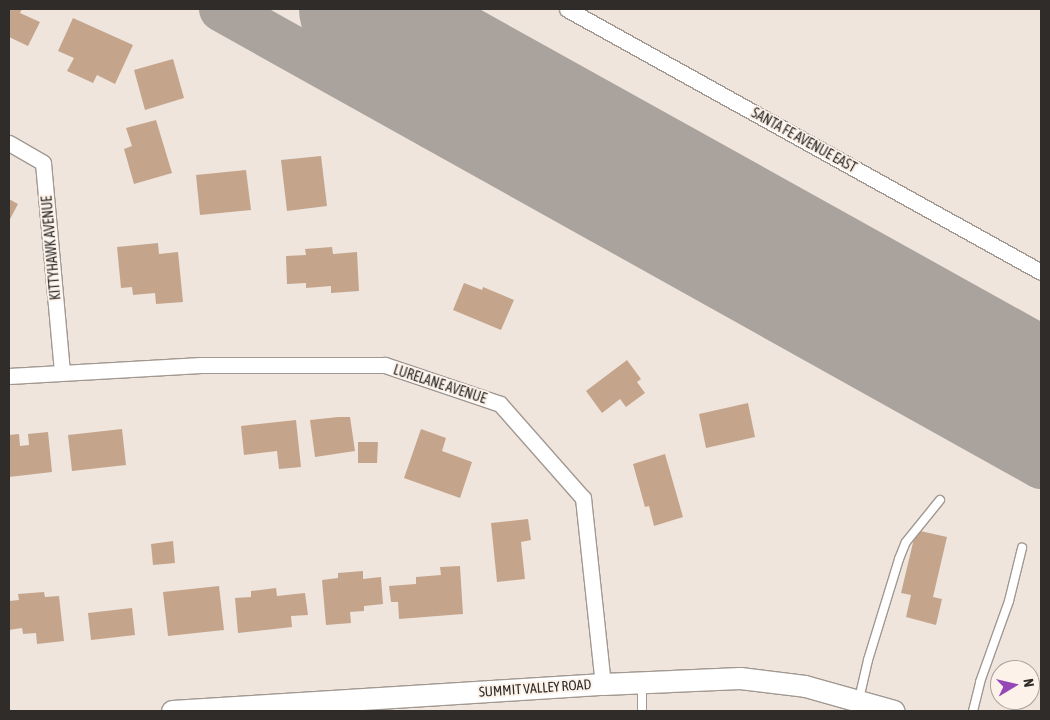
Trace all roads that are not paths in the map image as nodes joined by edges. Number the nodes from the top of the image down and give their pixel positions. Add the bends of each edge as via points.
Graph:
1 (567, 9) edge
2 (9, 143) edge
3 (1041, 272) edge
4 (62, 372) junction
5 (9, 376) edge
6 (940, 500) dead end
7 (1022, 548) dead end
8 (642, 683) junction
9 (603, 684) junction
10 (859, 701) junction
11 (172, 711) edge
12 (642, 711) edge
13 (894, 711) edge
14 (973, 711) edge

1 - 3 street, SANTA FE AVENUE EAST
2 - 4 street, KITTYHAWK AVENUE via 43,163
4 - 5 street, LURELANE AVENUE
4 - 9 street, LURELANE AVENUE via 201,366 385,365 500,404 582,498
6 - 10 lane via 911,536 899,559
7 - 14 lane via 1009,601
8 - 9 main road, SUMMIT VALLEY ROAD
8 - 10 main road, SUMMIT VALLEY ROAD via 740,678 805,686
8 - 12 lane
9 - 11 main road, SUMMIT VALLEY ROAD
10 - 13 main road, SUMMIT VALLEY ROAD

